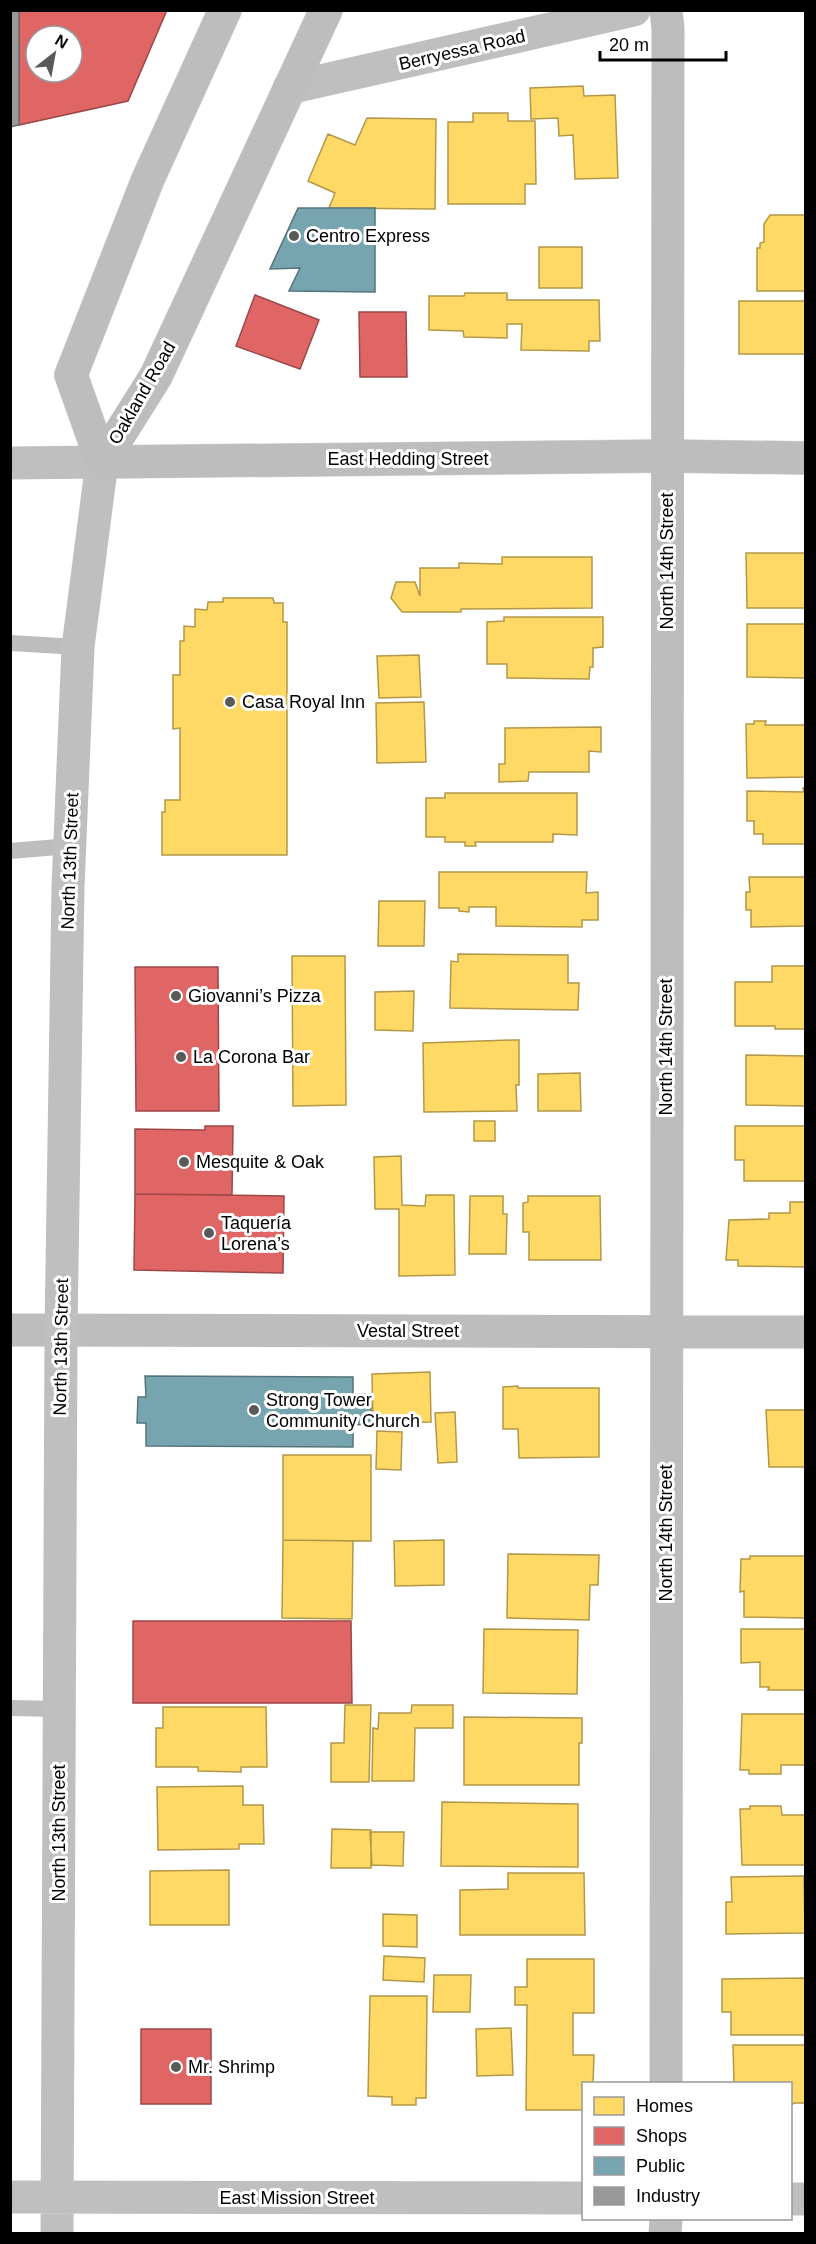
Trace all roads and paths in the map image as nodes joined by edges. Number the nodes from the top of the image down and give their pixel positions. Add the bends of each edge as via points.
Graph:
1 (225, 10) edge
2 (326, 10) edge
3 (634, 10) edge
4 (666, 10) edge
5 (290, 88) junction
6 (667, 456) junction
7 (806, 458) edge
8 (102, 462) junction
9 (10, 463) edge
10 (10, 643) edge
11 (78, 647) junction
12 (70, 846) junction
13 (10, 851) edge
14 (10, 1330) edge
15 (61, 1330) junction
16 (666, 1331) junction
17 (806, 1332) edge
18 (10, 1708) edge
19 (59, 1709) junction
20 (666, 2082) edge
21 (10, 2197) edge
22 (57, 2197) junction
23 (582, 2198) edge
24 (57, 2234) edge

1 - 8 street, Oakland Road via 148,178 71,375
2 - 5 street, Oakland Road
3 - 5 main road, Berryessa Road
4 - 6 street, North 14th Street
5 - 8 street, Oakland Road via 156,376
6 - 7 street, East Hedding Street
6 - 8 street, East Hedding Street
6 - 16 street, North 14th Street
8 - 9 main road, East Hedding Street
8 - 11 main road, North 13th Street
10 - 11 lane
11 - 12 main road, North 13th Street
12 - 13 lane
12 - 15 main road, North 13th Street
14 - 15 street, Vestal Street
15 - 16 street, Vestal Street
15 - 19 main road, North 13th Street
16 - 17 street, Vestal Street
16 - 20 street, North 14th Street
18 - 19 lane
19 - 22 main road, North 13th Street
21 - 22 main road, East Mission Street
22 - 23 main road, East Mission Street
22 - 24 main road, North 13th Street

